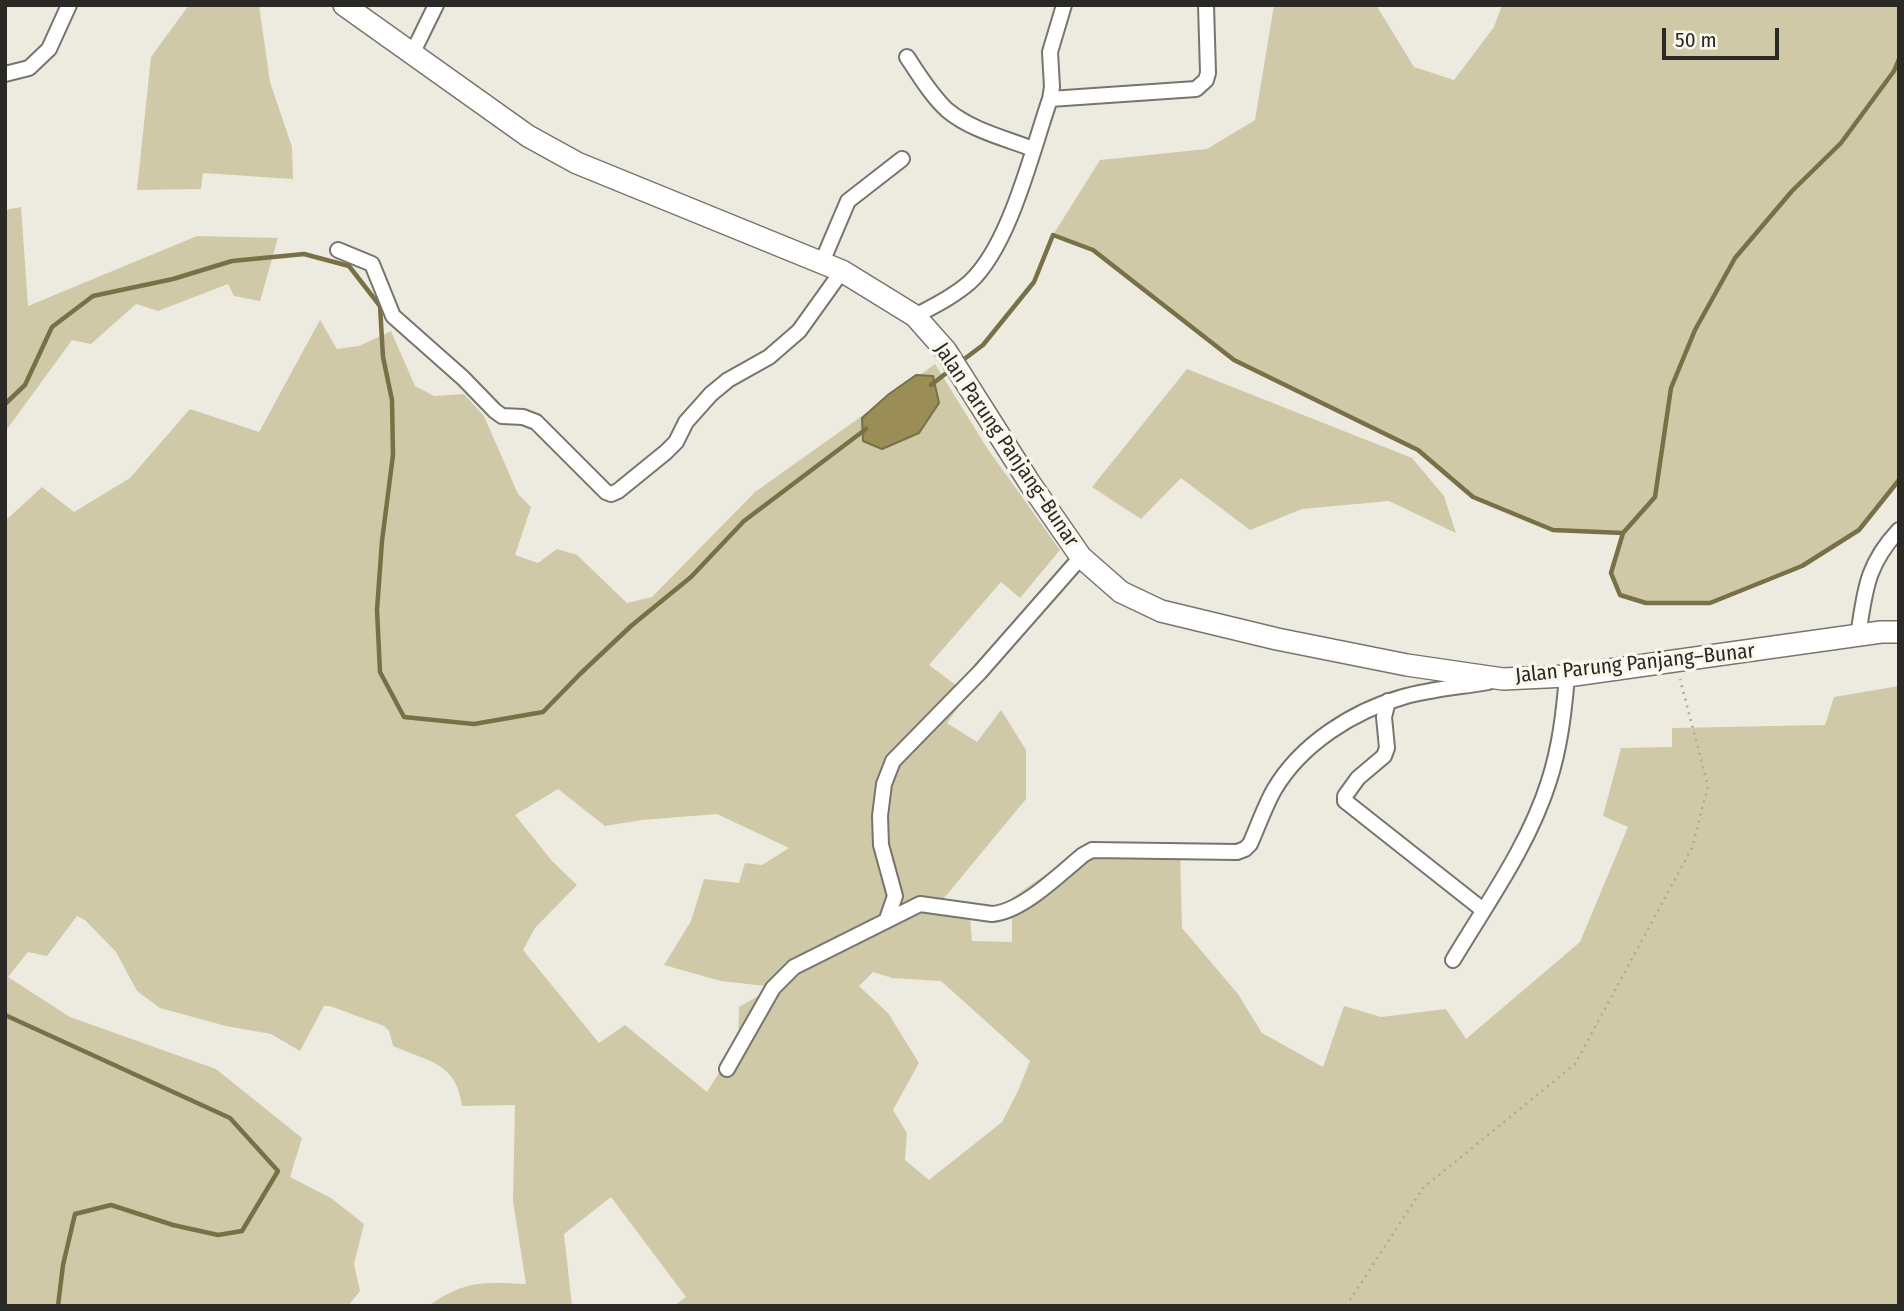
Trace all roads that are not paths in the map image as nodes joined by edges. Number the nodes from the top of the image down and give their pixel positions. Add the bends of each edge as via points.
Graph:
1 (69, 5) edge
2 (344, 5) edge
3 (436, 5) edge
4 (1064, 5) edge
5 (1206, 5) edge
6 (412, 54) junction
7 (907, 57) dead end
8 (5, 74) edge
9 (1050, 99) junction
10 (1033, 149) junction
11 (902, 159) dead end
12 (338, 250) dead end
13 (832, 266) junction
14 (915, 316) junction
15 (1899, 530) edge
16 (1081, 557) junction
17 (1899, 618) edge
18 (1890, 632) edge
19 (1858, 636) junction
20 (1567, 676) junction
21 (1503, 679) junction
22 (1388, 701) junction
23 (1483, 910) junction
24 (887, 919) junction
25 (1453, 960) dead end
26 (727, 1069) dead end

1 - 8 street via 49,49 29,68
2 - 6 main road, Jalan Parung Panjang–Bunar
3 - 6 street
4 - 9 street via 1051,52
5 - 9 street via 1208,73 1196,89
6 - 13 main road, Jalan Parung Panjang–Bunar via 528,136 577,163
7 - 10 street via 948,110 973,127
9 - 10 street
10 - 14 street via 1012,212 983,267 950,297
11 - 13 street via 848,201
12 - 13 street via 372,264 393,316 495,411 536,422 611,494 676,442 686,422 711,394 769,357 799,331
13 - 14 main road, Jalan Parung Panjang–Bunar
14 - 16 main road, Jalan Parung Panjang–Bunar via 946,351
15 - 19 street via 1871,570
16 - 21 main road, Jalan Parung Panjang–Bunar via 1121,592 1161,611 1406,665
16 - 24 street via 980,672 893,761 880,816 881,845 895,896
17 - 18 street
18 - 19 main road, Jalan Parung Panjang–Bunar
19 - 20 main road, Jalan Parung Panjang–Bunar
20 - 21 main road, Jalan Parung Panjang–Bunar
20 - 23 street via 1563,727 1549,782 1526,835
21 - 22 street
22 - 23 street via 1384,756 1359,778 1345,801
22 - 24 street via 1343,721 1304,753 1273,791 1245,849 1092,850 1003,914 920,904
23 - 25 street
24 - 26 street via 794,967 773,988

